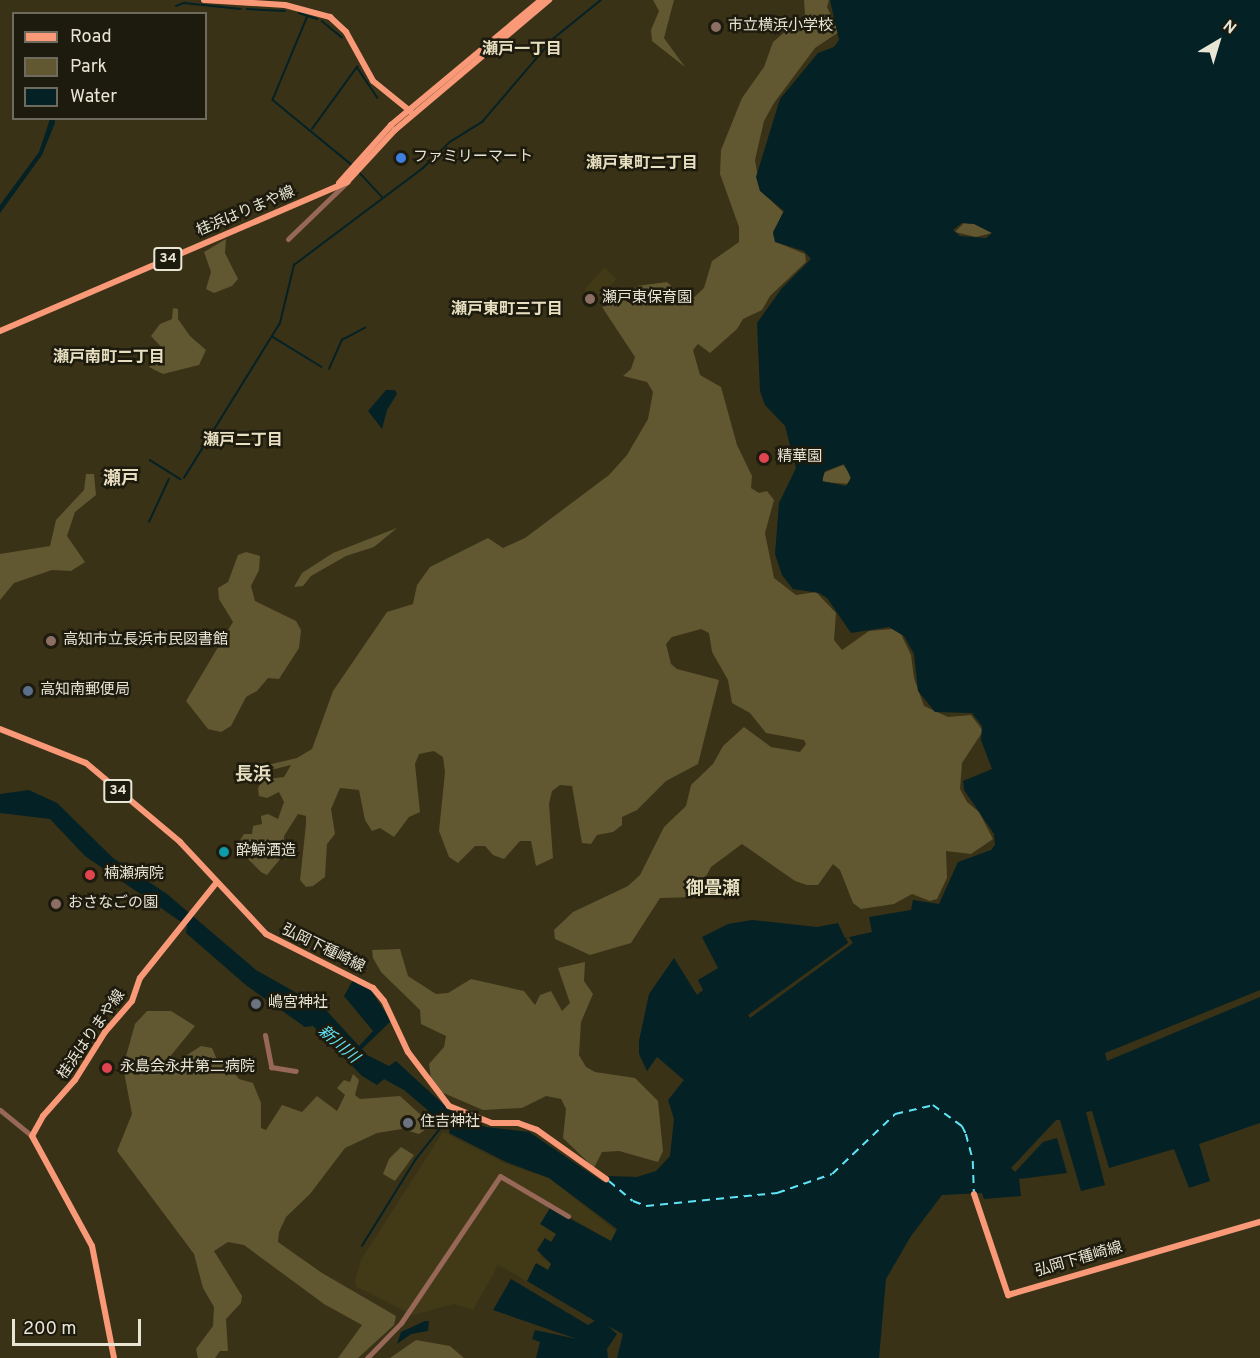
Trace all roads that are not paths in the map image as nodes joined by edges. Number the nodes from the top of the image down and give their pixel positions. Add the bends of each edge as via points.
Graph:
1 (204, 0) edge
2 (541, 0) edge
3 (549, 0) edge
4 (411, 112) junction
5 (356, 169) junction
6 (347, 182) junction
7 (336, 186) junction
8 (288, 239) dead end
9 (0, 331) edge
10 (0, 729) edge
11 (216, 883) junction
12 (265, 1035) dead end
13 (296, 1071) dead end
14 (0, 1110) edge
15 (32, 1136) junction
16 (606, 1179) dead end
17 (974, 1194) dead end
18 (568, 1216) dead end
19 (1260, 1222) edge
20 (114, 1358) edge
21 (367, 1358) edge

1 - 4 main road via 285,5 330,18 346,32 373,81
2 - 4 main road, 桂浜はりまや線 / 34
3 - 4 main road, 桂浜はりまや線 / 34
4 - 5 main road, 桂浜はりまや線 / 34
5 - 6 main road, 桂浜はりまや線 / 34
5 - 7 main road, 桂浜はりまや線 / 34
6 - 7 main road, 桂浜はりまや線 / 34
6 - 8 street
7 - 9 main road, 桂浜はりまや線 / 34
10 - 11 main road, 34 via 86,763 180,842
11 - 15 main road, 桂浜はりまや線 via 140,978 132,1001 105,1032 75,1080 43,1116
11 - 16 main road, 弘岡下種崎線 via 274,939 373,988 384,1001 408,1052 449,1106 492,1124 518,1123 537,1130
12 - 13 street via 271,1067
14 - 15 street
15 - 20 main road via 92,1246
17 - 19 main road, 弘岡下種崎線 via 1008,1294
18 - 21 street via 500,1176 401,1323

